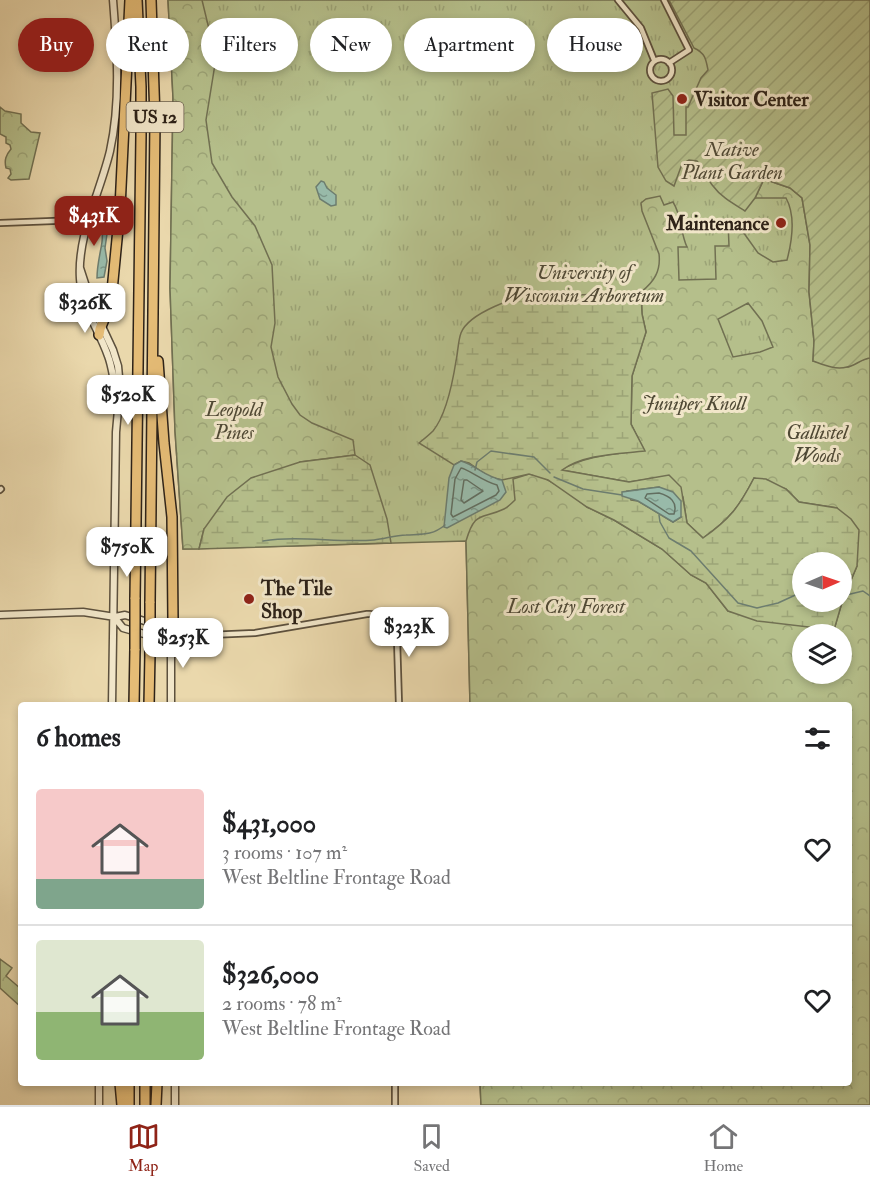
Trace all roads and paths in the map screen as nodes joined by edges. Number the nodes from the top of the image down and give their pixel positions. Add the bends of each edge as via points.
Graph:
1 (113, 0) edge
2 (130, 0) edge
3 (136, 0) edge
4 (151, 0) edge
5 (618, 0) edge
6 (664, 0) edge
7 (654, 60) junction
8 (669, 63) junction
9 (88, 222) junction
10 (0, 223) edge
11 (80, 268) junction
12 (154, 284) junction
13 (111, 298) junction
14 (92, 305) junction
15 (100, 330) junction
16 (0, 615) edge
17 (115, 617) junction
18 (171, 634) junction
19 (112, 702) edge
20 (134, 702) edge
21 (149, 702) edge
22 (171, 702) edge
23 (399, 702) edge
24 (99, 1086) edge
25 (120, 1086) edge
26 (129, 1086) edge
27 (145, 1086) edge
28 (157, 1086) edge
29 (175, 1086) edge
30 (395, 1086) edge
31 (99, 1105) edge
32 (122, 1105) edge
33 (129, 1105) edge
34 (145, 1105) edge
35 (156, 1105) edge
36 (175, 1105) edge
37 (395, 1105) edge

1 - 9 street via 116,113 108,159
2 - 13 highway via 120,208
3 - 20 highway, US 12, bridge via 141,135
4 - 12 highway, US 12 via 155,82
5 - 7 street via 641,28
6 - 8 street via 689,50
7 - 8 street via 660,58
7 - 8 street via 650,72 660,81 671,73
9 - 10 street
9 - 11 street
11 - 14 street
11 - 15 street via 87,311
12 - 18 highway via 172,517
12 - 21 highway, US 12, bridge
13 - 14 highway via 104,308
13 - 15 highway
14 - 15 street
15 - 17 street via 113,350 120,388
16 - 17 street via 83,612
17 - 18 street via 125,615 164,627
17 - 18 street via 123,628 162,639
17 - 19 street
18 - 22 street
18 - 23 street via 255,633 375,613 395,629
24 - 31 street
25 - 32 highway
26 - 33 highway
27 - 34 highway
28 - 35 highway
29 - 36 street
30 - 37 street

